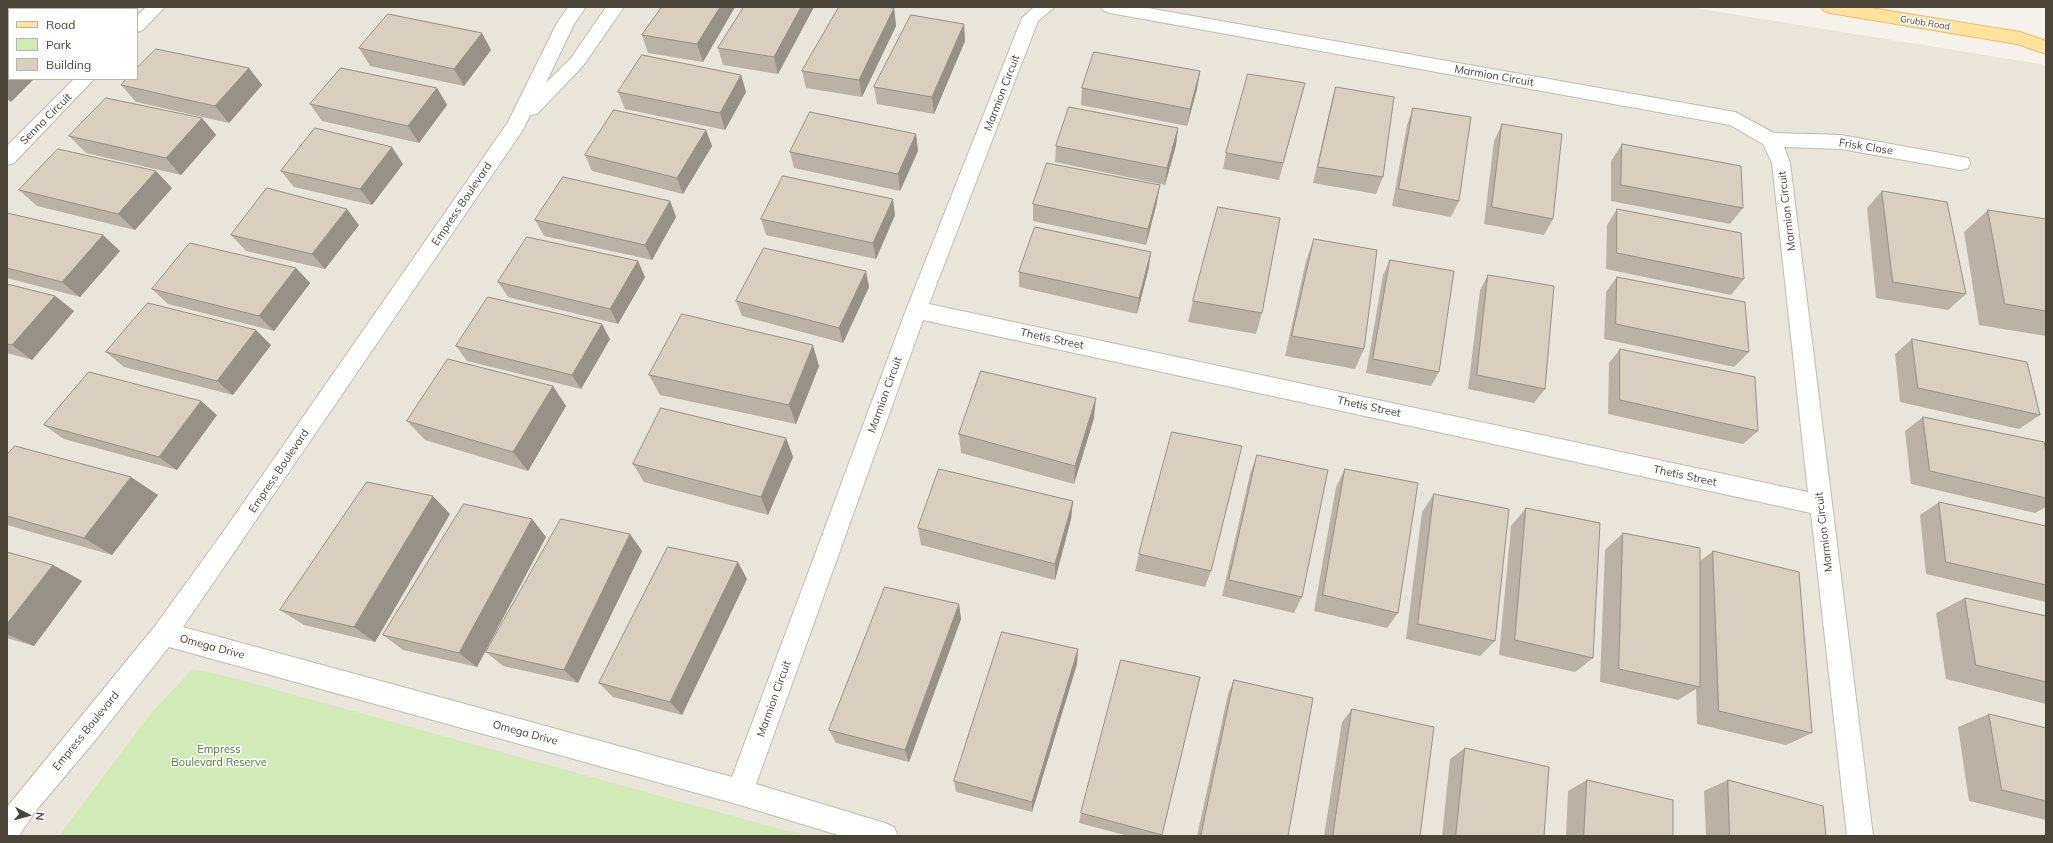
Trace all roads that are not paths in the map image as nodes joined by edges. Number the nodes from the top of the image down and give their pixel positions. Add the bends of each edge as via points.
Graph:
1 (156, 7) edge
2 (577, 7) edge
3 (615, 7) edge
4 (1045, 7) edge
5 (1110, 7) edge
6 (1830, 7) edge
7 (138, 25) edge
8 (2046, 36) edge
9 (2020, 38) junction
10 (2046, 48) edge
11 (84, 80) edge
12 (516, 125) junction
13 (1771, 140) junction
14 (7, 158) edge
15 (1961, 163) dead end
16 (916, 310) junction
17 (1821, 505) junction
18 (164, 634) junction
19 (740, 792) junction
20 (16, 812) edge
21 (7, 830) edge
22 (885, 836) edge
23 (1860, 836) edge

1 - 7 street
2 - 12 street, Empress Boulevard via 566,23
3 - 12 street, Empress Boulevard via 577,62
4 - 16 street, Marmion Circuit via 1031,18
5 - 13 street, Marmion Circuit via 1735,119
6 - 9 main road, Grubb Road
8 - 9 main road, Grubb Road
9 - 10 main road, Grubb Road
11 - 14 street, Senna Circuit
12 - 18 street, Empress Boulevard
13 - 15 street, Frisk Close via 1841,142
13 - 17 street, Marmion Circuit via 1781,163
16 - 17 street, Thetis Street
16 - 19 street, Marmion Circuit
17 - 23 street, Marmion Circuit
18 - 19 street, Omega Drive
18 - 20 street, Empress Boulevard via 89,728
19 - 22 street, Omega Drive
20 - 21 street, Empress Boulevard

